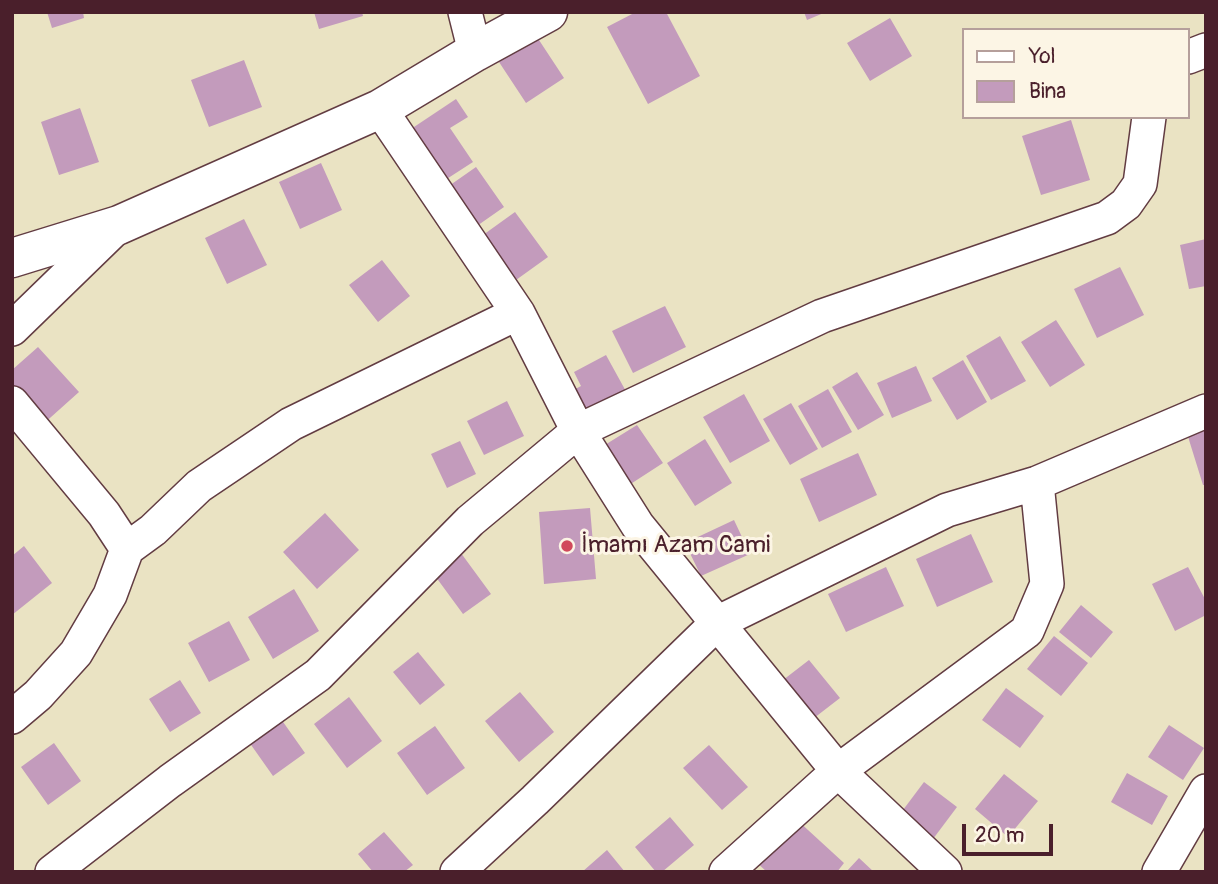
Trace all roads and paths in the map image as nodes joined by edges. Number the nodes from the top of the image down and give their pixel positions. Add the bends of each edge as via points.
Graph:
1 (465, 12) edge
2 (548, 12) edge
3 (475, 52) junction
4 (380, 109) junction
5 (1149, 119) edge
6 (119, 225) junction
7 (12, 258) edge
8 (518, 313) junction
9 (12, 329) edge
10 (12, 403) edge
11 (1206, 411) edge
12 (578, 431) junction
13 (1037, 483) junction
14 (127, 549) junction
15 (717, 623) junction
16 (12, 717) edge
17 (838, 771) junction
18 (1206, 791) edge
19 (52, 872) edge
20 (457, 872) edge
21 (726, 872) edge
22 (945, 872) edge
23 (1159, 872) edge

1 - 3 street
2 - 3 street
3 - 4 street
4 - 6 street
4 - 8 street
5 - 12 street via 1140,184 1126,204 1107,218 822,316
6 - 7 street
6 - 9 street
8 - 12 street
8 - 14 street via 291,424 199,486
10 - 14 street via 104,514
11 - 13 street
12 - 15 street via 638,526
12 - 19 street via 470,521 318,676
13 - 15 street via 947,510
13 - 17 street via 1047,584 1027,631
14 - 16 street via 110,595 76,653
15 - 17 street
15 - 20 street
17 - 21 street
17 - 22 street
18 - 23 street

